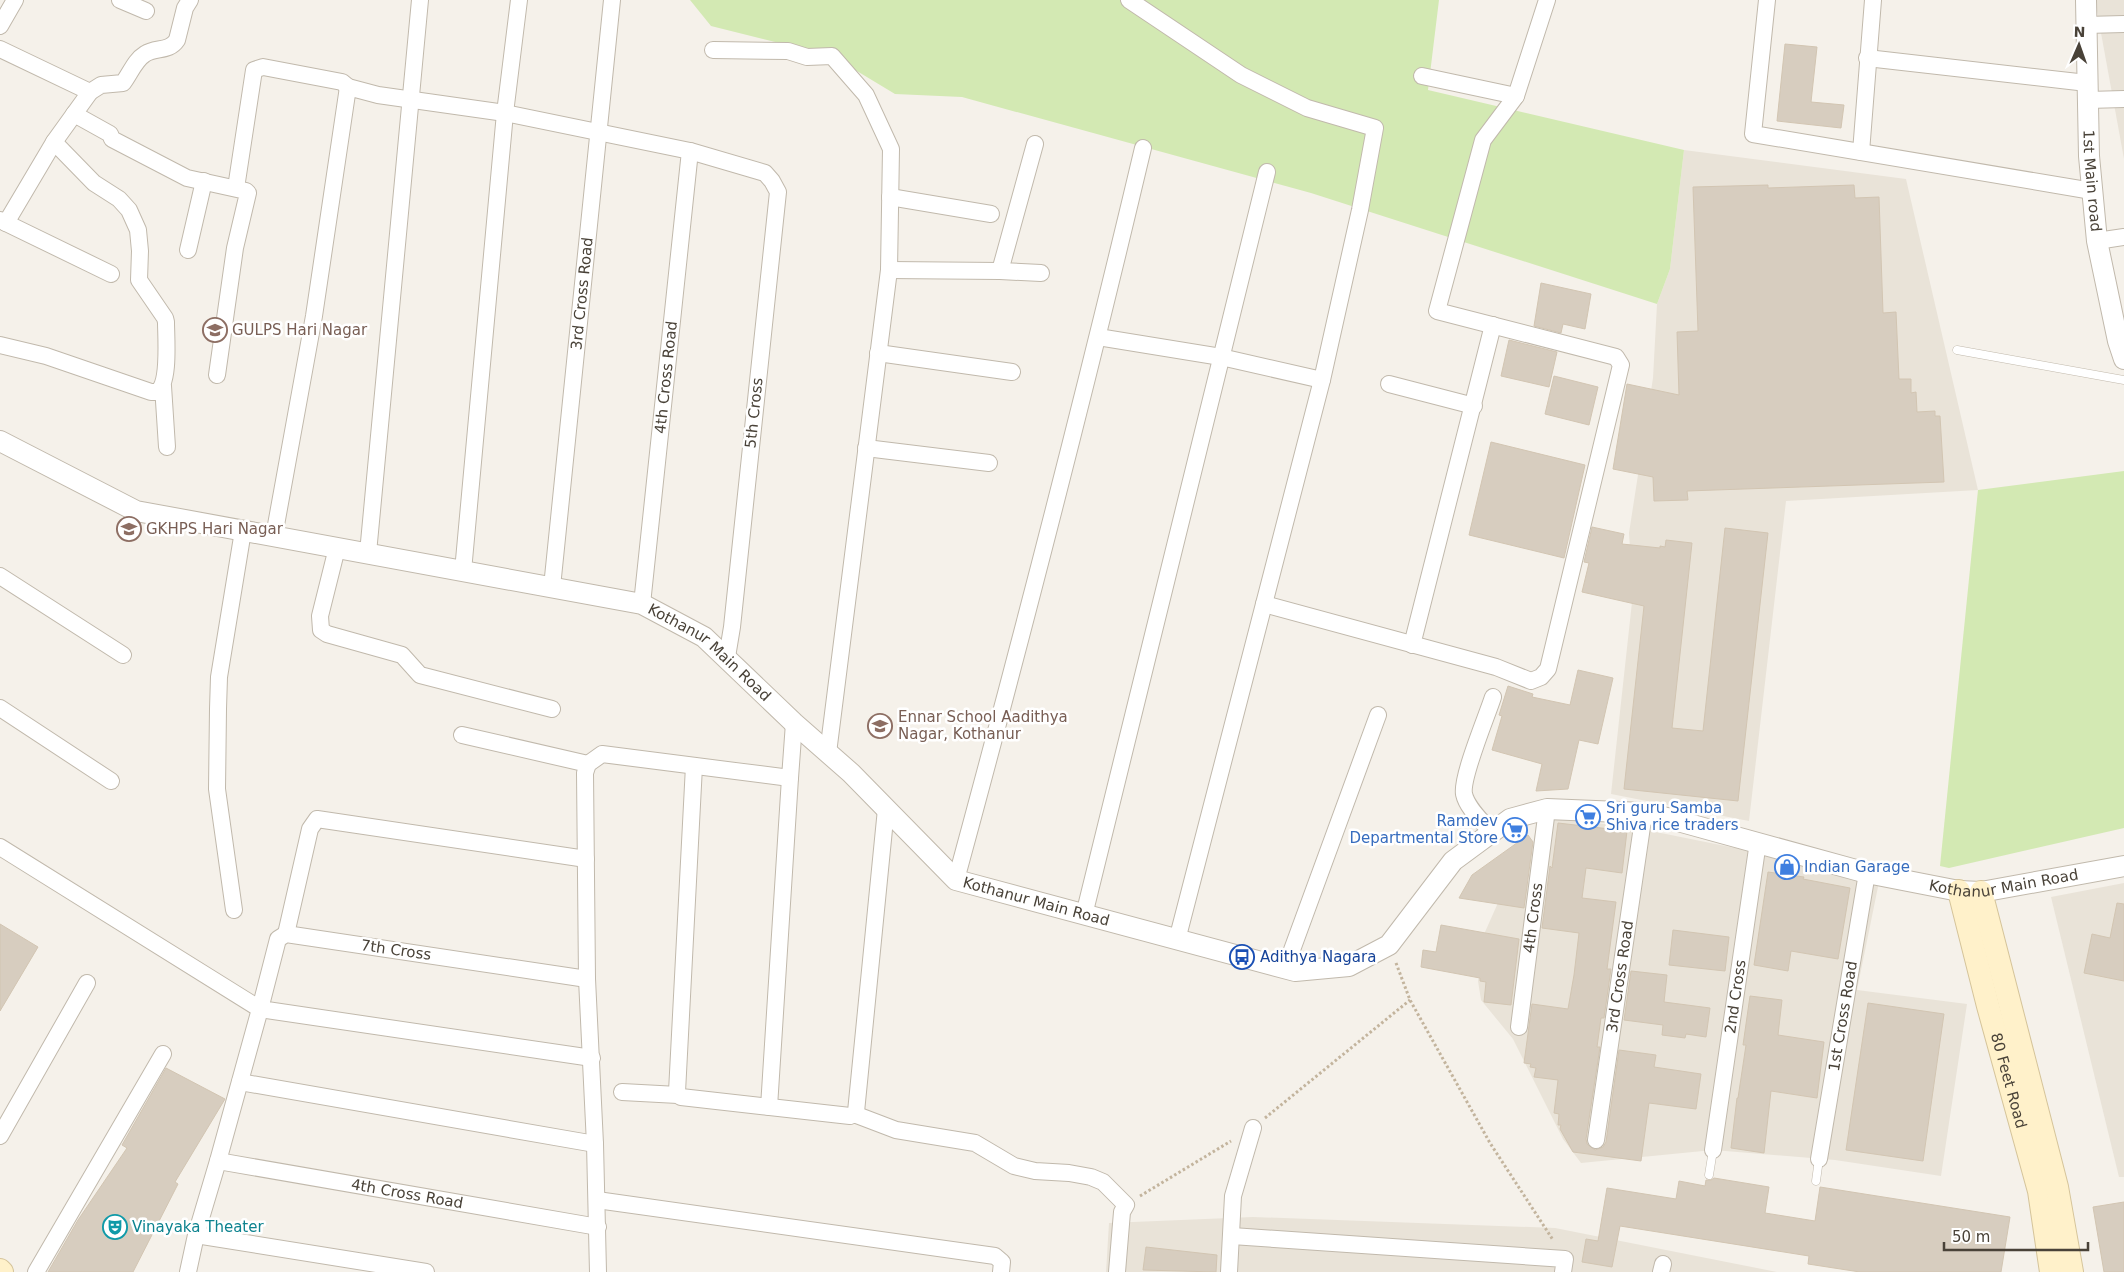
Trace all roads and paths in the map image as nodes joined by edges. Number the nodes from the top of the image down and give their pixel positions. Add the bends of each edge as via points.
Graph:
1 (15, 0) edge
2 (120, 0) edge
3 (190, 0) edge
4 (420, 0) edge
5 (520, 0) edge
6 (612, 0) edge
7 (1129, 0) edge
8 (1547, 0) edge
9 (1766, 0) edge
10 (1873, 0) edge
11 (2086, 0) edge
12 (146, 11) dead end
13 (2124, 24) edge
14 (2086, 25) junction
15 (0, 26) edge
16 (0, 49) edge
17 (713, 50) dead end
18 (1867, 58) junction
19 (1422, 76) dead end
20 (348, 86) junction
21 (90, 92) junction
22 (2088, 92) junction
23 (1516, 96) junction
24 (2124, 99) edge
25 (411, 100) junction
26 (505, 113) junction
27 (74, 114) junction
28 (598, 134) junction
29 (54, 142) junction
30 (1035, 144) dead end
31 (1143, 148) dead end
32 (690, 151) junction
33 (1862, 152) junction
34 (1267, 172) dead end
35 (204, 181) junction
36 (236, 188) junction
37 (2092, 191) junction
38 (890, 197) junction
39 (991, 214) dead end
40 (3, 222) edge
41 (2124, 237) edge
42 (2097, 241) junction
43 (188, 250) dead end
44 (889, 270) junction
45 (1000, 271) junction
46 (1042, 273) dead end
47 (111, 274) dead end
48 (1493, 325) junction
49 (1098, 337) junction
50 (0, 345) edge
51 (2122, 346) edge
52 (1957, 350) dead end
53 (878, 353) junction
54 (1222, 357) junction
55 (1012, 372) dead end
56 (217, 376) dead end
57 (1322, 380) junction
58 (2124, 380) edge
59 (1389, 384) dead end
60 (163, 386) junction
61 (1474, 406) junction
62 (0, 441) edge
63 (167, 447) dead end
64 (866, 448) junction
65 (989, 463) dead end
66 (243, 531) junction
67 (274, 536) junction
68 (337, 548) junction
69 (368, 554) junction
70 (463, 571) junction
71 (0, 576) edge
72 (552, 587) junction
73 (642, 604) junction
74 (1264, 604) junction
75 (1412, 645) junction
76 (123, 654) dead end
77 (727, 658) junction
78 (1493, 697) dead end
79 (0, 708) edge
80 (552, 709) dead end
81 (1378, 715) dead end
82 (794, 723) junction
83 (462, 735) dead end
84 (828, 753) junction
85 (588, 764) junction
86 (694, 766) junction
87 (790, 778) junction
88 (111, 781) dead end
89 (886, 809) junction
90 (1547, 809) junction
91 (1644, 814) junction
92 (1491, 832) junction
93 (1758, 842) junction
94 (0, 847) edge
95 (586, 859) junction
96 (2124, 866) edge
97 (1867, 873) junction
98 (956, 880) junction
99 (1970, 892) junction
100 (234, 910) dead end
101 (1084, 915) junction
102 (286, 934) junction
103 (1177, 940) junction
104 (1388, 945) junction
105 (1286, 969) junction
106 (587, 979) junction
107 (87, 983) dead end
108 (1410, 1000) junction
109 (260, 1009) junction
110 (1519, 1027) dead end
111 (163, 1054) dead end
112 (592, 1058) junction
113 (240, 1082) junction
114 (622, 1092) dead end
115 (678, 1095) junction
116 (769, 1107) junction
117 (854, 1114) junction
118 (1253, 1128) junction
119 (0, 1136) edge
120 (1596, 1140) dead end
121 (595, 1144) junction
122 (1713, 1150) joint
123 (1819, 1159) joint
124 (218, 1161) junction
125 (1709, 1175) dead end
126 (1816, 1181) dead end
127 (597, 1200) junction
128 (1126, 1204) junction
129 (598, 1227) junction
130 (196, 1235) junction
131 (1232, 1236) junction
132 (1564, 1266) edge
133 (36, 1272) edge
134 (188, 1272) edge
135 (426, 1272) edge
136 (598, 1272) edge
137 (1001, 1272) edge
138 (1117, 1272) edge
139 (1229, 1272) edge
140 (2051, 1272) edge
141 (2072, 1272) edge

1 - 15 street
2 - 12 street
3 - 21 street via 177,40 171,48 144,54 123,83 101,85
4 - 25 street
5 - 26 street
6 - 28 street, 3rd Cross Road
7 - 57 street via 1241,75 1307,108 1375,128
8 - 23 street
9 - 33 street via 1753,134
10 - 18 street
11 - 14 street, 1st Main road
13 - 14 street
14 - 22 street, 1st Main road
16 - 21 street
17 - 38 street via 788,50 807,57 832,56 866,95 891,149
18 - 22 street
18 - 33 street
19 - 23 street
20 - 25 street
20 - 36 street via 342,82 263,67 254,70
20 - 67 street via 314,316
21 - 27 street
22 - 24 street
22 - 37 street, 1st Main road
23 - 48 street via 1483,140 1437,311
25 - 26 street
25 - 69 street
26 - 28 street
26 - 70 street
27 - 29 street
27 - 35 street via 110,134 112,139 187,178
28 - 32 street
28 - 72 street, 3rd Cross Road
29 - 40 street
29 - 60 street via 94,184 119,199 129,210 138,230 139,280 166,322
30 - 45 street
31 - 49 street
32 - 73 street, 4th Cross Road
32 - 77 street, 5th Cross via 764,173 778,192
33 - 37 street
34 - 54 street
35 - 36 street
35 - 43 street
36 - 56 street via 246,191 248,196 235,248
37 - 42 street, 1st Main road
38 - 39 street
38 - 44 street
40 - 47 street
41 - 42 street
42 - 51 street, 1st Main road
44 - 45 street
44 - 53 street
45 - 46 street
48 - 61 street
48 - 75 street via 1616,357 1621,364 1548,669 1531,681 1496,667
49 - 54 street
49 - 98 street
50 - 60 street via 46,356 151,392 157,392
52 - 58 lane
53 - 55 street
53 - 64 street
54 - 57 street
54 - 101 street
57 - 74 street
59 - 61 street
60 - 63 street
61 - 75 street
62 - 66 street, Kothanur Main Road via 136,511
64 - 65 street
64 - 84 street
66 - 67 street, Kothanur Main Road
66 - 100 street via 219,677 218,708 217,789
67 - 68 street, Kothanur Main Road
68 - 69 street, Kothanur Main Road
68 - 80 street via 320,616 322,630 327,634 402,655 420,675
69 - 70 street, Kothanur Main Road
70 - 72 street, Kothanur Main Road
71 - 76 street
72 - 73 street, Kothanur Main Road
73 - 77 street, Kothanur Main Road via 704,637
74 - 75 street
74 - 103 street
77 - 82 street, Kothanur Main Road
78 - 92 street via 1464,793
79 - 88 street
81 - 105 street
82 - 84 street, Kothanur Main Road
82 - 87 street
83 - 85 street
84 - 89 street, Kothanur Main Road
85 - 86 street via 602,754
85 - 95 street via 585,773
86 - 87 street
86 - 115 street
87 - 116 street
89 - 98 street, Kothanur Main Road
89 - 117 street
90 - 91 street, Kothanur Main Road
90 - 92 street, Kothanur Main Road via 1510,819
90 - 110 street, 4th Cross
91 - 93 street, Kothanur Main Road
91 - 120 street, 3rd Cross Road
92 - 104 street, Kothanur Main Road via 1453,861
93 - 97 street, Kothanur Main Road
93 - 122 street, 2nd Cross
94 - 109 street
95 - 102 street via 317,819 310,829
95 - 106 street
96 - 99 street, Kothanur Main Road
97 - 99 street, Kothanur Main Road
97 - 123 street, 1st Cross Road
98 - 101 street, Kothanur Main Road
99 - 140 main road, 80 Feet Road via 1988,1006 2039,1191
99 - 141 main road, 80 Feet Road via 2057,1187
101 - 103 street, Kothanur Main Road
102 - 106 street, 7th Cross
102 - 109 street via 278,939
103 - 105 street, Kothanur Main Road
104 - 105 street, Kothanur Main Road via 1349,966
104 - 108 path
106 - 112 street
107 - 119 street
108 - 118 path
108 - 132 path
109 - 112 street
109 - 113 street
111 - 133 street
112 - 121 street
113 - 121 street
113 - 124 street
114 - 115 street
115 - 116 street
116 - 117 street
117 - 128 street via 896,1130 974,1143 1014,1166 1091,1177 1103,1182
118 - 128 path
118 - 131 street via 1233,1196
121 - 127 street
122 - 125 lane
123 - 126 lane
124 - 129 street, 4th Cross Road
124 - 130 street
127 - 129 street
127 - 137 street via 995,1256 1002,1262
128 - 138 street via 1122,1212
129 - 136 street
130 - 134 street
130 - 135 street
131 - 132 street
131 - 139 street

